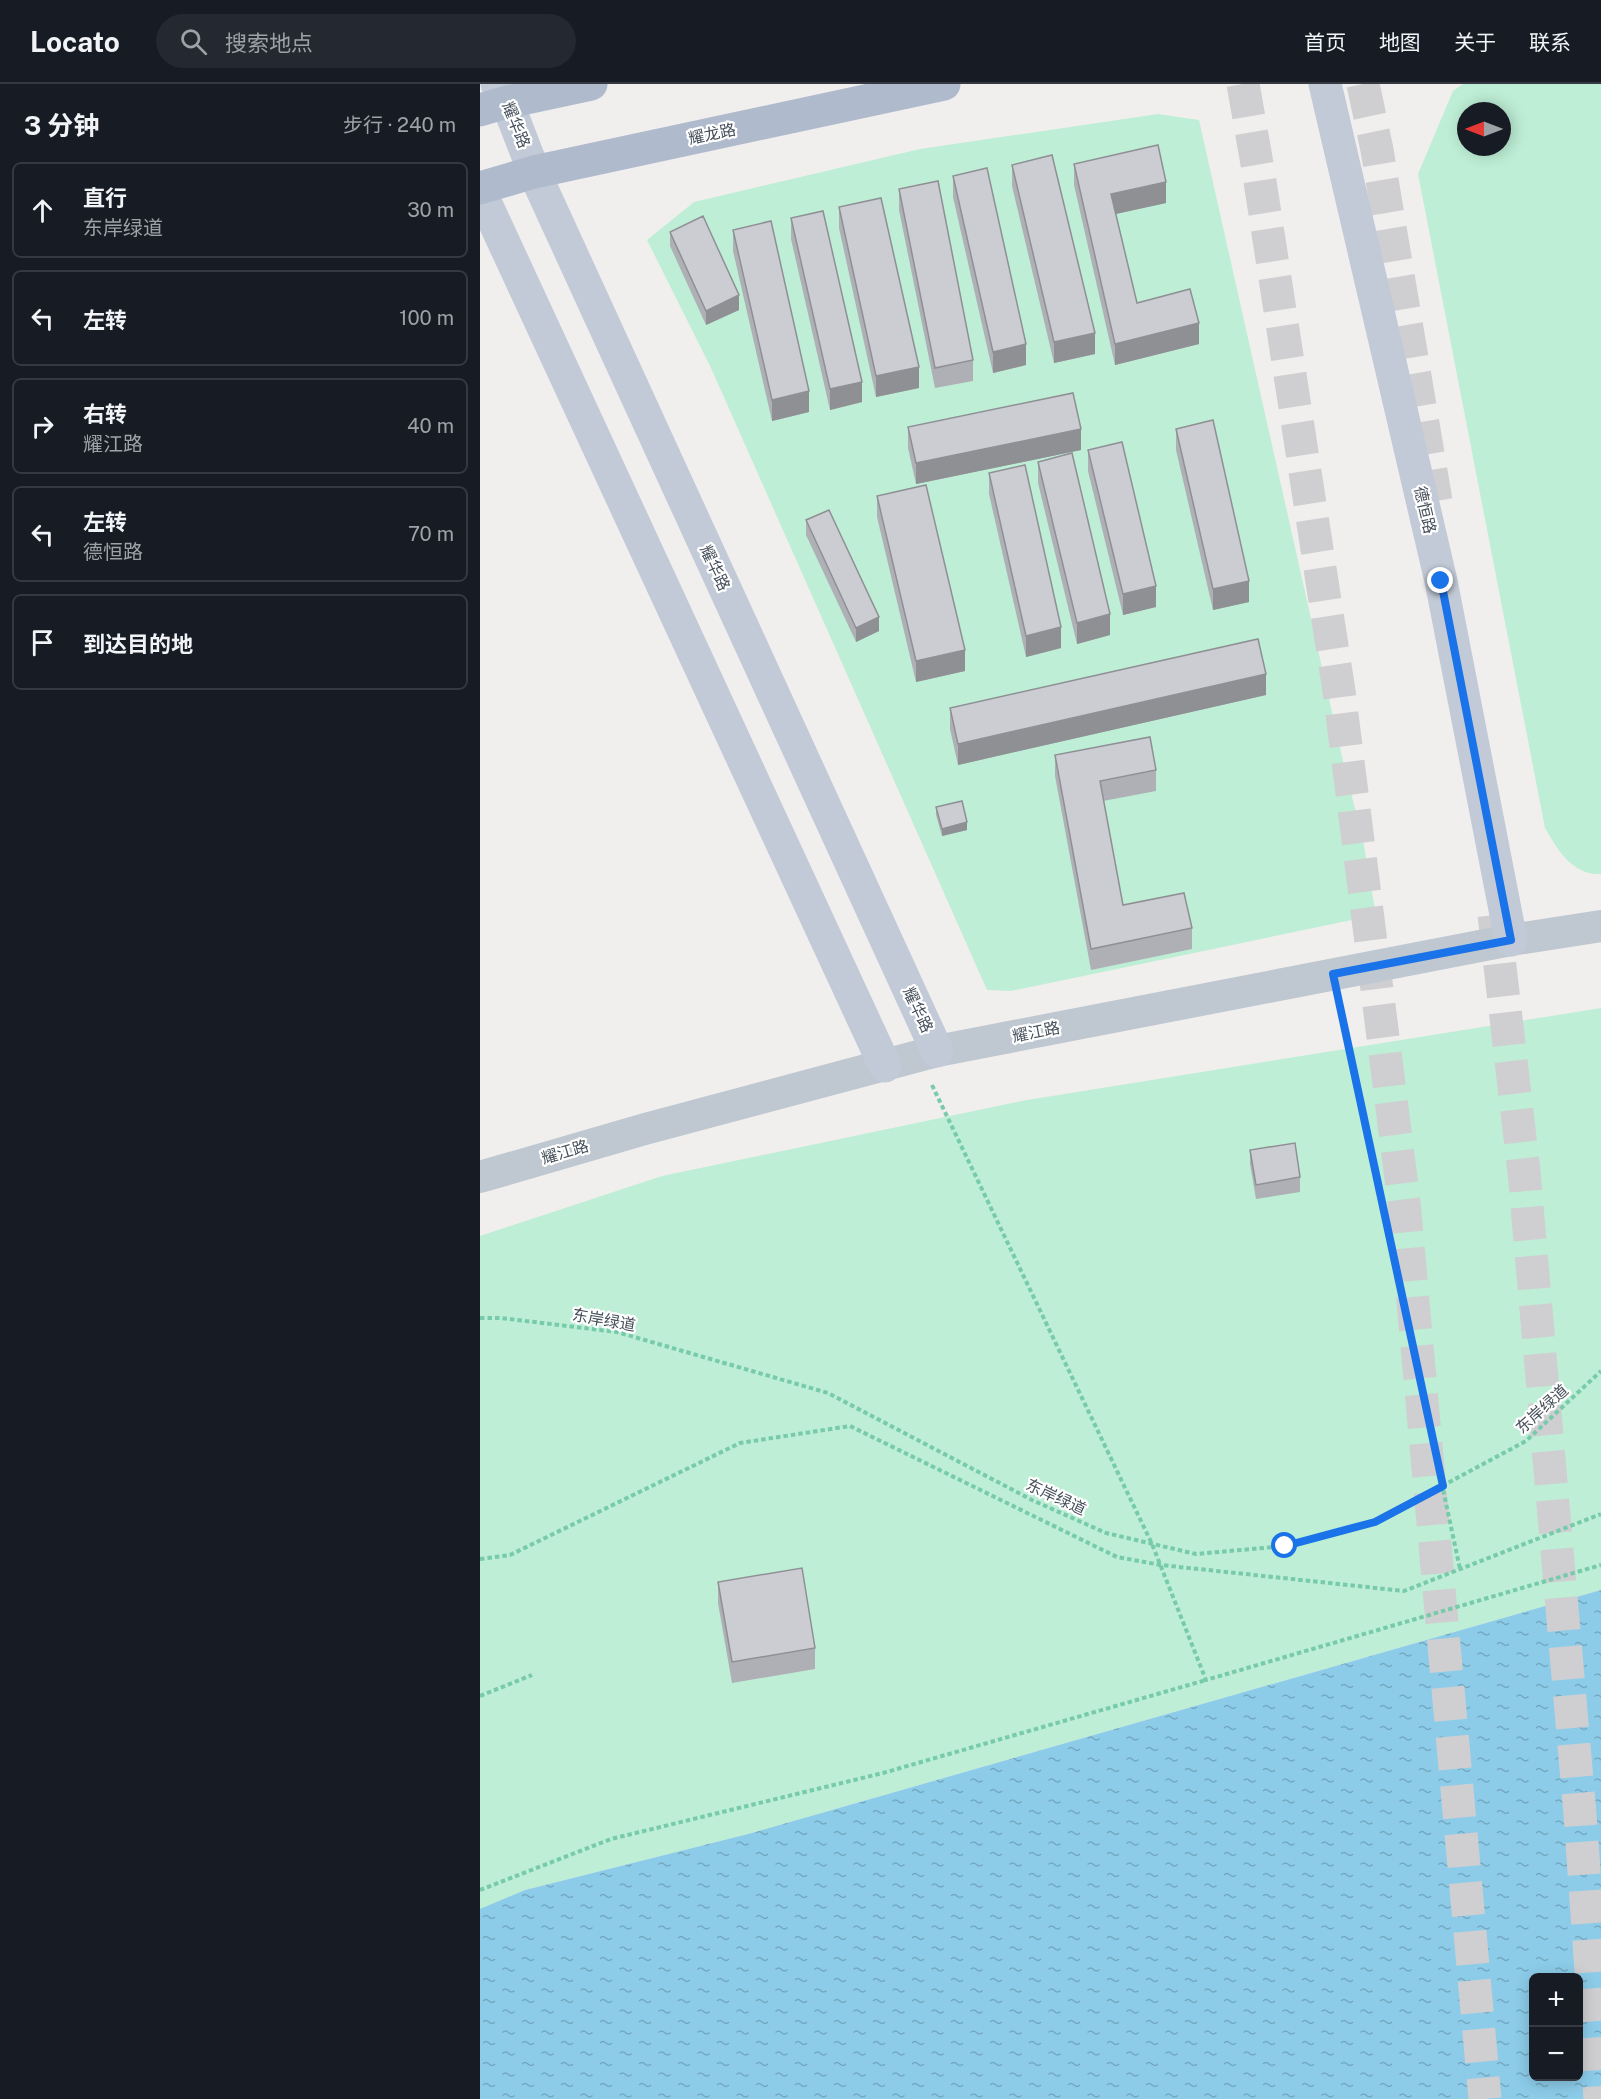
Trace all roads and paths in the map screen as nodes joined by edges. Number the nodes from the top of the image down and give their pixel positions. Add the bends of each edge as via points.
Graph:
1 (591, 84) edge
2 (944, 84) edge
3 (1326, 84) edge
4 (495, 99) edge
5 (534, 172) junction
6 (480, 189) edge
7 (1601, 926) edge
8 (1511, 940) junction
9 (1333, 974) junction
10 (928, 1054) junction
11 (885, 1066) junction
12 (480, 1177) edge
13 (480, 1318) edge
14 (1601, 1371) edge
15 (1443, 1486) junction
16 (1601, 1514) edge
17 (1152, 1544) junction
18 (480, 1559) edge
19 (1161, 1565) junction
20 (1601, 1565) edge
21 (1460, 1569) junction
22 (532, 1675) dead end
23 (1206, 1680) junction
24 (480, 1696) edge
25 (480, 1890) edge

1 - 4 main road
2 - 5 main road, 耀龙路
3 - 8 main road, 德恒路 via 1441,581
4 - 5 main road, 耀华路
5 - 6 main road, 耀龙路
5 - 10 main road, 耀华路
6 - 11 main road
7 - 8 street, 耀江路
8 - 9 street, 耀江路
9 - 10 street, 耀江路
9 - 15 path
10 - 11 street, 耀江路
10 - 17 path
11 - 12 street, 耀江路
13 - 17 path, 东岸绿道 via 617,1332 828,1393 1032,1500 1106,1533
14 - 15 path, 东岸绿道 via 1526,1441
15 - 17 path, 东岸绿道 via 1375,1522 1285,1546 1196,1554
15 - 21 path
16 - 21 path
17 - 19 path
18 - 19 path via 510,1555 740,1443 850,1426 1117,1557
19 - 21 path via 1404,1591
19 - 23 path
20 - 23 path
22 - 24 path
23 - 25 path via 883,1773 611,1839

